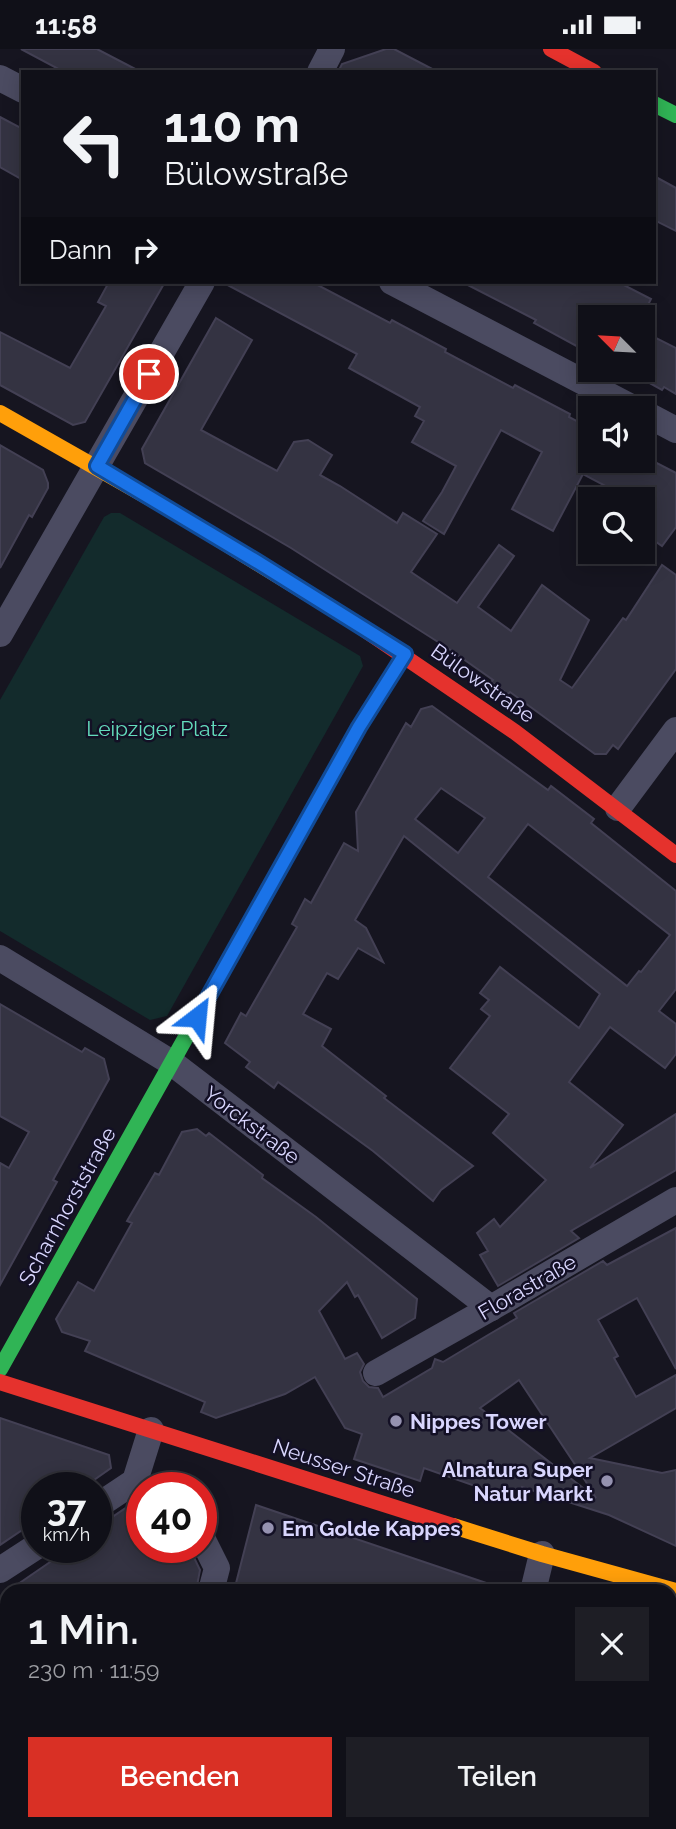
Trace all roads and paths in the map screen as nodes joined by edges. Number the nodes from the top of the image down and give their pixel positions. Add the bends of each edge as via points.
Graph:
1 (332, 49) edge
2 (551, 49) edge
3 (321, 70) edge
4 (590, 70) edge
5 (0, 78) edge
6 (21, 89) edge
7 (656, 105) edge
8 (676, 115) edge
9 (201, 284) edge
10 (396, 284) edge
11 (610, 396) edge
12 (0, 413) edge
13 (655, 419) edge
14 (676, 430) edge
15 (97, 466) junction
16 (0, 634) edge
17 (405, 654) junction
18 (676, 730) edge
19 (618, 808) junction
20 (676, 855) edge
21 (0, 958) edge
22 (172, 1063) junction
23 (676, 1200) edge
24 (491, 1308) junction
25 (0, 1369) edge
26 (376, 1373) dead end
27 (0, 1382) edge
28 (156, 1432) junction
29 (148, 1472) edge
30 (542, 1554) junction
31 (21, 1556) edge
32 (214, 1563) edge
33 (0, 1570) edge
34 (213, 1584) edge
35 (535, 1584) edge
36 (651, 1584) edge

1 - 3 street
2 - 4 street
5 - 6 street
7 - 8 street
9 - 15 street
10 - 11 street
12 - 15 street, Bülowstraße
13 - 14 street
15 - 16 street
15 - 17 street, Bülowstraße
17 - 19 street, Bülowstraße
17 - 22 street via 359,727
18 - 19 street
19 - 20 street, Bülowstraße
21 - 22 street, Yorckstraße
22 - 24 street, Yorckstraße
22 - 25 street, Scharnhorststraße
23 - 24 street, Florastraße
24 - 26 street, Florastraße
27 - 28 street, Neusser Straße
28 - 29 street
28 - 30 street, Neusser Straße
30 - 35 street
30 - 36 street, Neusser Straße
31 - 33 street
32 - 34 street

